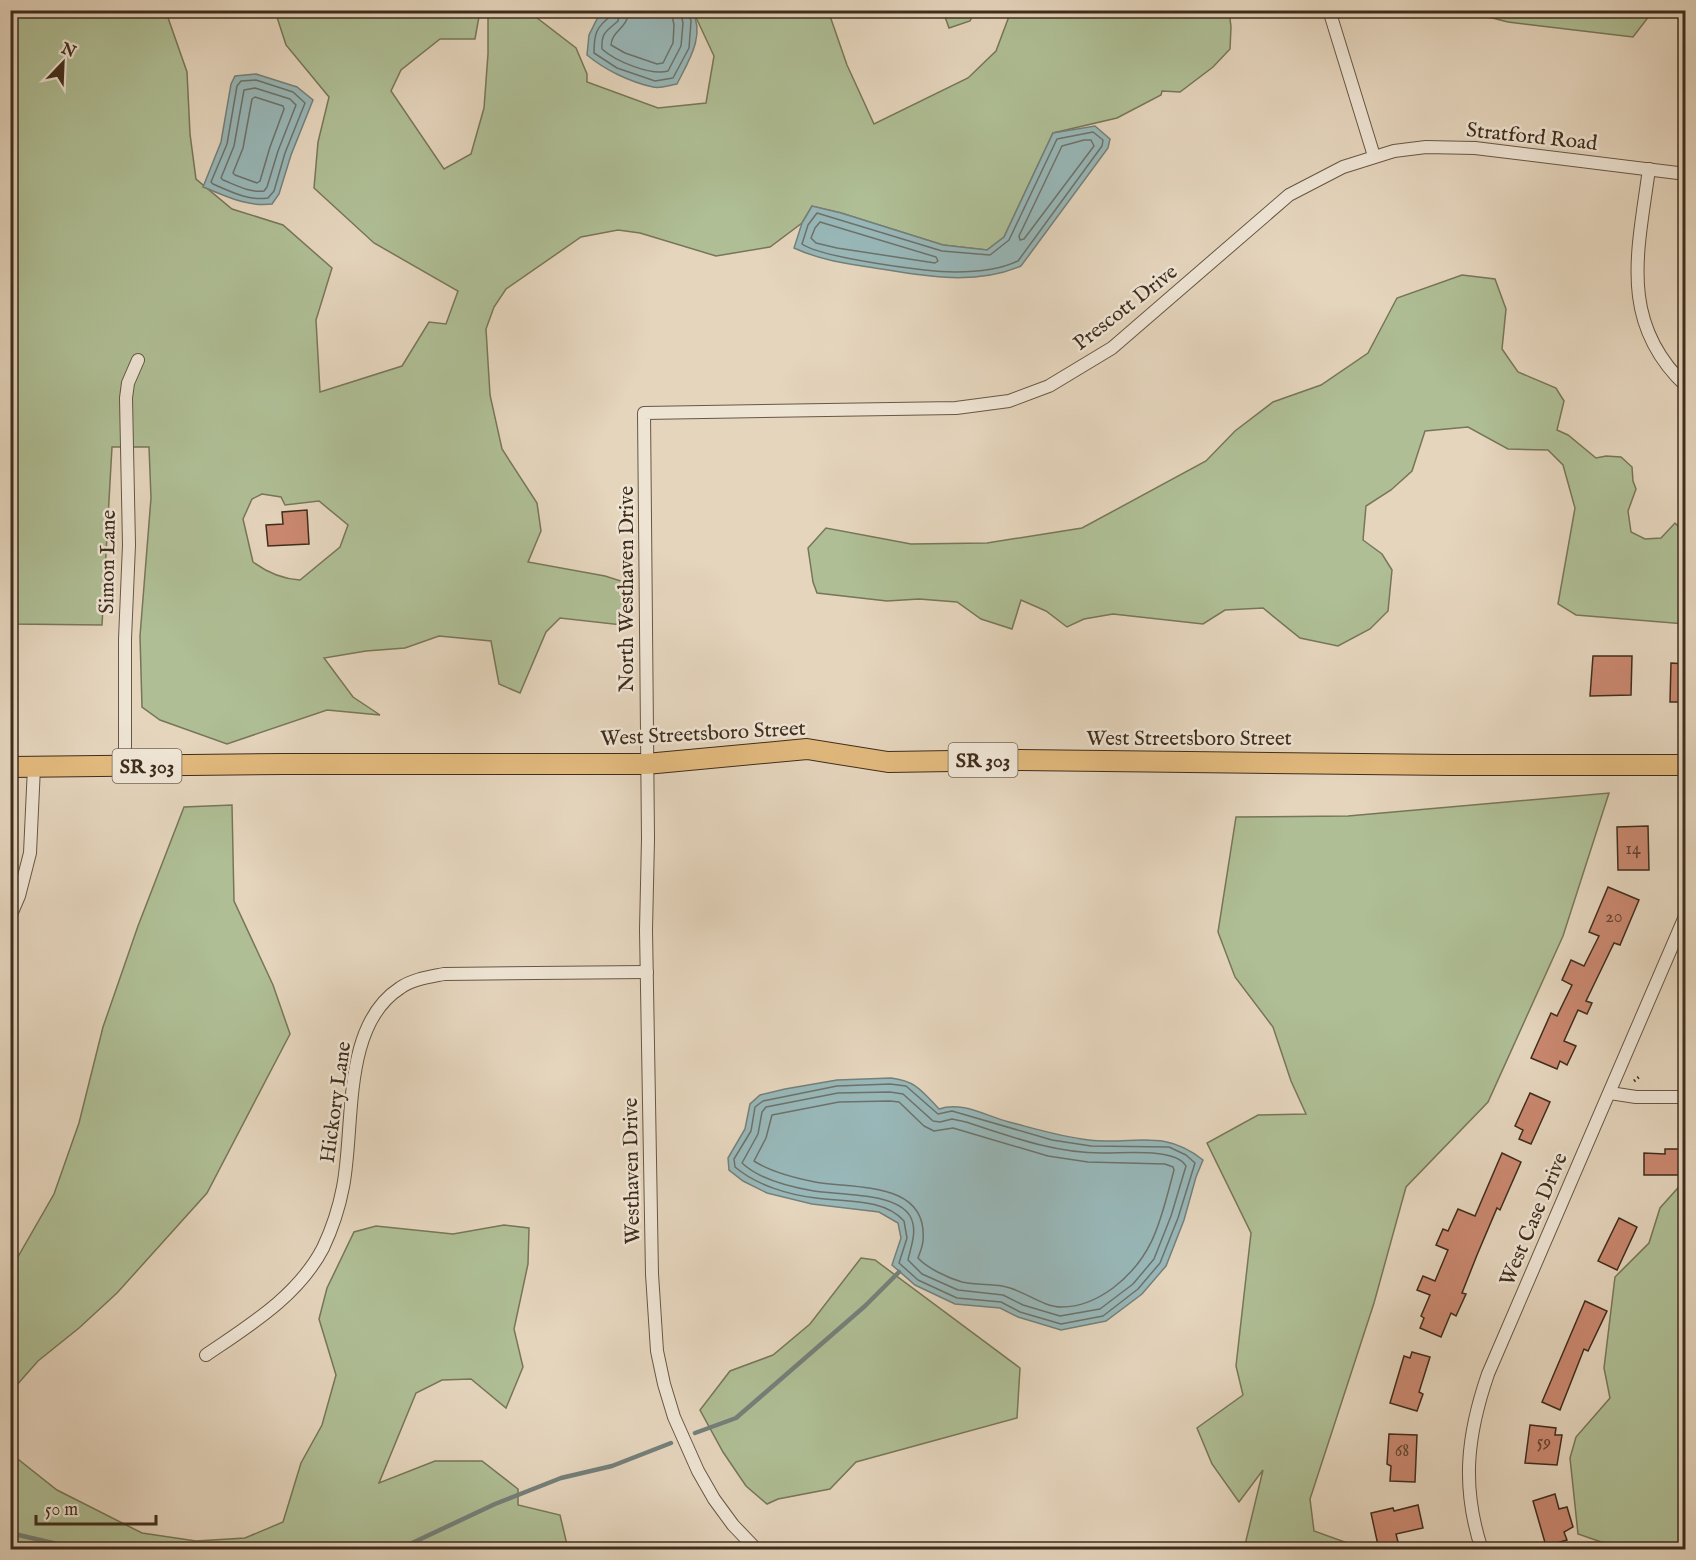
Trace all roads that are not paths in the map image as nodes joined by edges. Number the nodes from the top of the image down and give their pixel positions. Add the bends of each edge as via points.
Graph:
1 (1329, 10) edge
2 (1374, 156) junction
3 (1649, 169) junction
4 (1686, 174) edge
5 (138, 360) dead end
6 (1686, 386) edge
7 (644, 413) joint
8 (646, 764) junction
9 (1686, 765) edge
10 (125, 766) junction
11 (10, 767) edge
12 (34, 767) junction
13 (1686, 914) edge
14 (10, 916) edge
15 (647, 972) junction
16 (1610, 1093) junction
17 (1686, 1097) edge
18 (206, 1355) dead end
19 (757, 1550) edge
20 (1482, 1550) edge

1 - 2 street
2 - 3 street, Stratford Road via 1416,148 1458,147
2 - 7 street, Prescott Drive via 1289,195 1112,348 1049,386 1008,401 956,408
3 - 4 street, Stratford Road
3 - 6 street via 1637,268 1638,298 1654,345 1668,368
5 - 10 street, Simon Lane via 126,398 129,545
7 - 8 street, North Westhaven Drive
8 - 9 main road, West Streetsboro Street / SR 303 via 807,749 888,762
8 - 10 main road, West Streetsboro Street / SR 303
8 - 15 street, Westhaven Drive
10 - 12 main road, West Streetsboro Street / SR 303
11 - 12 main road, West Streetsboro Street / SR 303
12 - 14 street via 30,853
13 - 16 street, West Case Drive
15 - 18 street, Hickory Lane via 444,974 400,988 381,1004 360,1047 343,1187 322,1250 299,1282 271,1310
15 - 19 street, Westhaven Drive via 657,1351 674,1417 698,1471 733,1525
16 - 17 street
16 - 20 street, West Case Drive via 1476,1408 1469,1487

